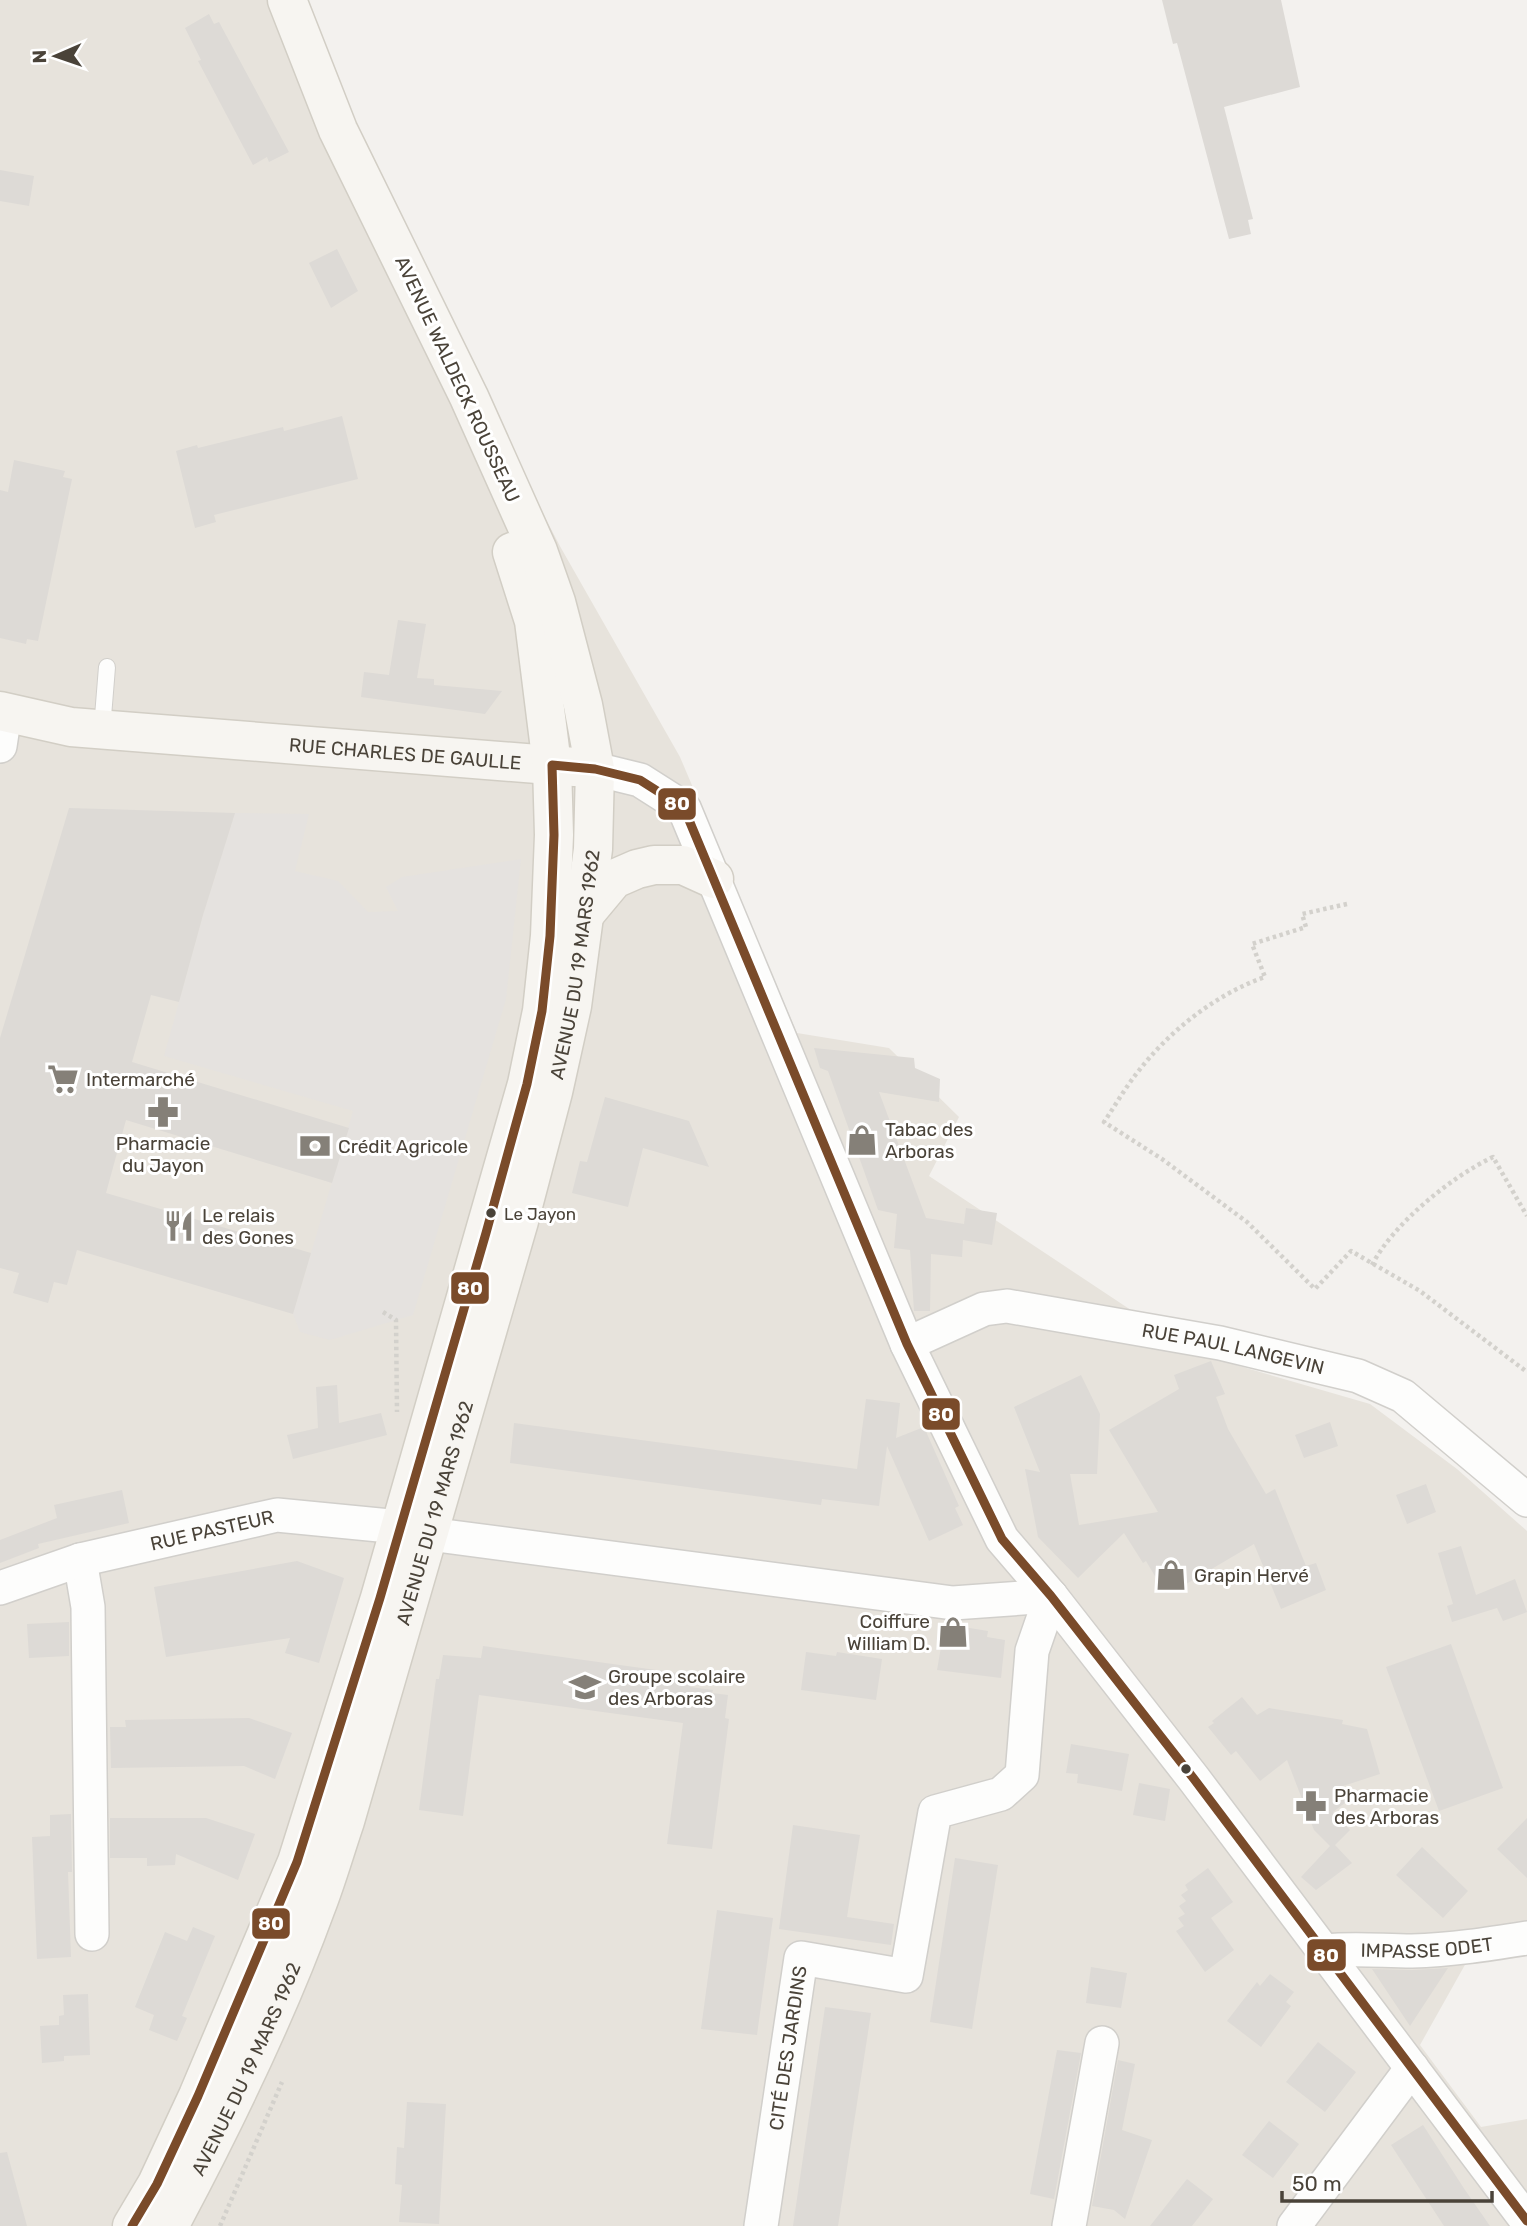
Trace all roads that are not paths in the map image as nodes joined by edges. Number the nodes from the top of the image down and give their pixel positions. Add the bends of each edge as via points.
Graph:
1 (263, 0) edge
2 (287, 0) edge
3 (107, 667) dead end
4 (2, 723) edge
5 (102, 729) junction
6 (552, 765) junction
7 (594, 769) junction
8 (714, 879) junction
9 (584, 915) junction
10 (907, 1344) junction
11 (1527, 1500) edge
12 (414, 1530) junction
13 (80, 1560) junction
14 (0, 1588) edge
15 (1051, 1596) junction
16 (92, 1934) dead end
17 (1527, 1938) edge
18 (1325, 1951) junction
19 (1102, 2043) dead end
20 (1412, 2068) junction
21 (1527, 2221) edge
22 (132, 2226) edge
23 (169, 2226) edge
24 (761, 2226) edge
25 (1069, 2226) edge
26 (1294, 2226) edge

1 - 6 main road, AVENUE WALDECK ROUSSEAU via 298,87 409,295 476,438 534,621
2 - 7 main road, AVENUE WALDECK ROUSSEAU via 338,130 469,397 538,551 578,684
3 - 5 lane
4 - 5 main road, RUE CHARLES DE GAULLE
5 - 6 main road, RUE CHARLES DE GAULLE
6 - 7 main road, RUE CHARLES DE GAULLE
6 - 12 main road, AVENUE DU 19 MARS 1962 via 551,910 542,1011
7 - 8 street, RUE CHARLES DE GAULLE via 640,780 684,808
7 - 9 main road, AVENUE DU 19 MARS 1962 via 594,837
8 - 9 main road via 683,865 637,869 614,879
8 - 10 street, RUE CHARLES DE GAULLE
9 - 12 main road, AVENUE DU 19 MARS 1962 via 572,1006 553,1092
10 - 11 street, RUE PAUL LANGEVIN via 984,1308 1007,1306 1305,1362 1403,1396
10 - 15 street, RUE CHARLES DE GAULLE via 1002,1539
12 - 13 street, RUE PASTEUR via 277,1514
12 - 15 street, RUE PASTEUR via 953,1603
12 - 22 main road, AVENUE DU 19 MARS 1962 via 380,1598 297,1863 198,2096
12 - 23 main road, AVENUE DU 19 MARS 1962 via 345,1821 316,1907 217,2136
13 - 14 street, RUE PASTEUR
13 - 16 street via 88,1607
15 - 18 street, RUE CHARLES DE GAULLE
15 - 24 street, CITÉ DES JARDINS via 1032,1651 1022,1775 1001,1794 935,1812 906,1976 801,1958
17 - 18 street, IMPASSE ODET via 1412,1951
18 - 20 street, RUE CHARLES DE GAULLE
19 - 25 street
20 - 21 street, RUE CHARLES DE GAULLE
20 - 26 street

